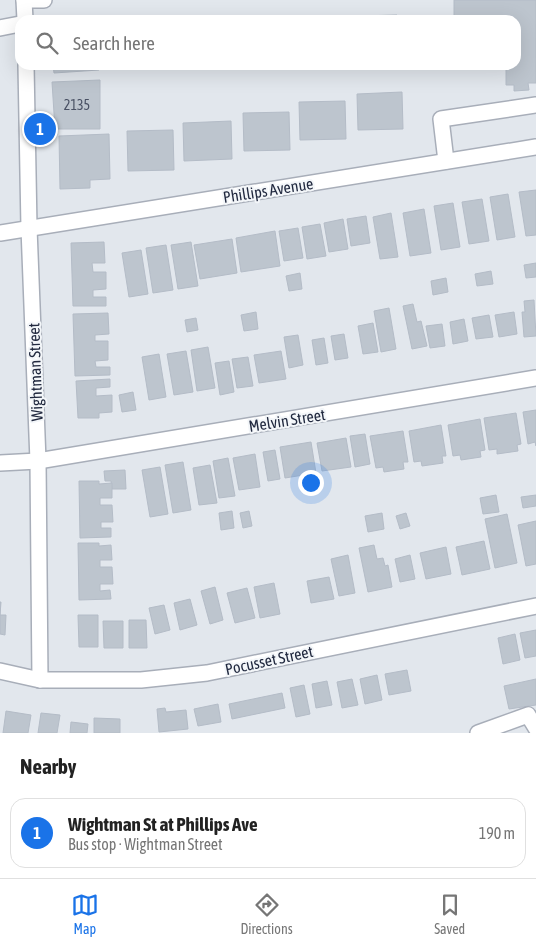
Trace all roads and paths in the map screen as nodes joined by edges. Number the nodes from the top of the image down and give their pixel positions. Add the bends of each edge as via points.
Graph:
1 (24, 0) edge
2 (44, 0) edge
3 (24, 15) edge
4 (15, 25) edge
5 (0, 28) edge
6 (26, 70) edge
7 (536, 105) edge
8 (536, 146) edge
9 (446, 161) junction
10 (29, 228) junction
11 (0, 233) edge
12 (536, 378) edge
13 (38, 461) junction
14 (0, 464) edge
15 (536, 606) edge
16 (0, 671) edge
17 (40, 680) junction
18 (536, 728) edge
19 (478, 733) edge

1 - 2 street
1 - 3 street
4 - 5 street
6 - 10 street, Wightman Street
7 - 9 street via 441,119
8 - 9 street, Phillips Avenue
9 - 10 street, Phillips Avenue
10 - 11 street, Phillips Avenue
10 - 13 street, Wightman Street
12 - 13 street, Melvin Street
13 - 14 street, Melvin Street
13 - 17 street, Wightman Street
15 - 17 street, Pocusset Street via 207,673 141,680
16 - 17 street, Pocusset Street
18 - 19 street via 528,715

